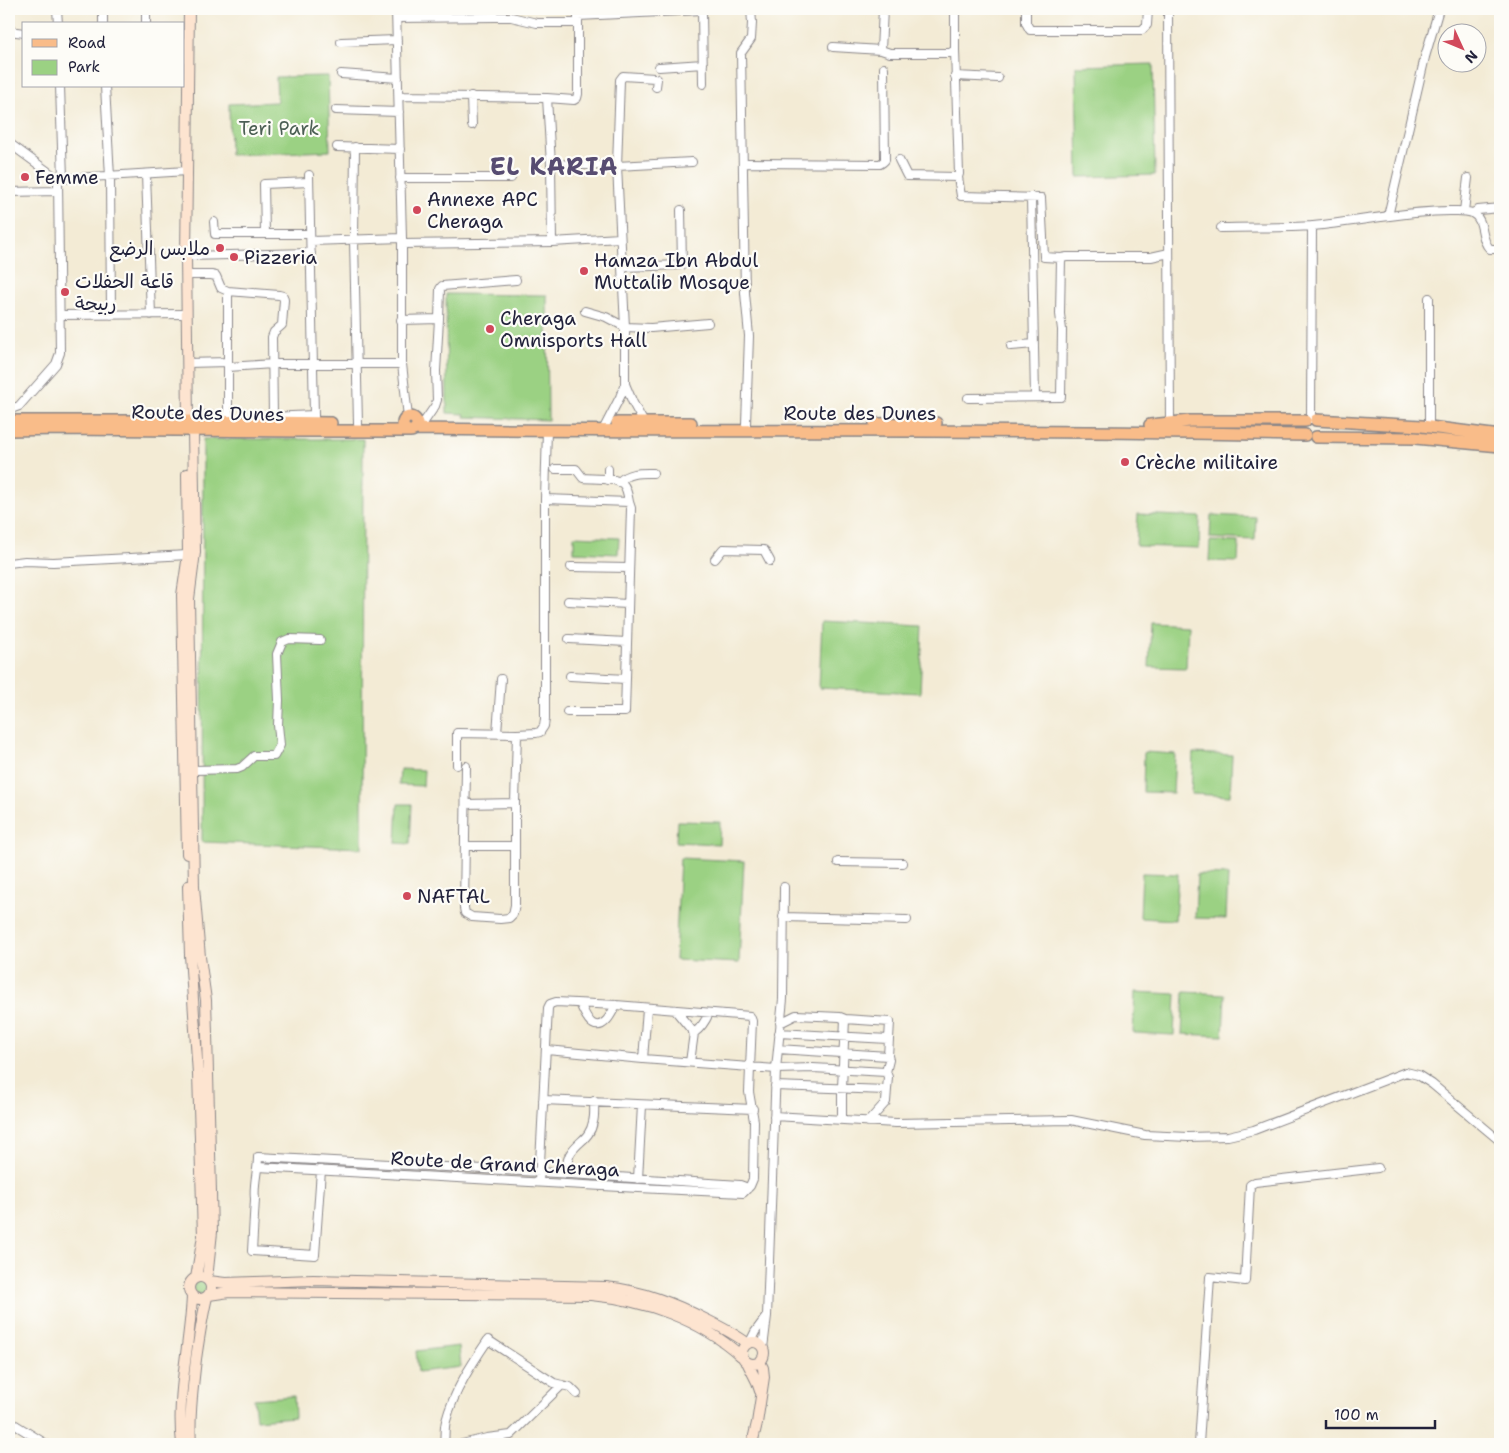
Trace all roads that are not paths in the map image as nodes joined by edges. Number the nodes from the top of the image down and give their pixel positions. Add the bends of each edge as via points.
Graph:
1 (57, 9) edge
2 (103, 9) edge
3 (146, 9) edge
4 (189, 9) edge
5 (396, 9) edge
6 (751, 9) edge
7 (883, 9) edge
8 (955, 9) edge
9 (1026, 9) edge
10 (1148, 9) edge
11 (1168, 9) edge
12 (1439, 9) edge
13 (702, 10) edge
14 (496, 13) edge
15 (578, 16) edge
16 (397, 18) junction
17 (58, 22) edge
18 (103, 22) edge
19 (146, 22) edge
20 (9, 32) edge
21 (22, 33) edge
22 (397, 40) junction
23 (341, 42) dead end
24 (186, 46) edge
25 (833, 47) dead end
26 (881, 50) junction
27 (955, 50) junction
28 (703, 64) junction
29 (659, 67) dead end
30 (884, 68) dead end
31 (340, 74) dead end
32 (955, 76) junction
33 (398, 78) junction
34 (998, 78) dead end
35 (704, 84) dead end
36 (656, 87) dead end
37 (60, 88) edge
38 (106, 88) edge
39 (399, 96) junction
40 (471, 96) junction
41 (547, 98) junction
42 (336, 110) dead end
43 (399, 112) junction
44 (472, 125) dead end
45 (9, 143) edge
46 (337, 147) dead end
47 (355, 147) junction
48 (400, 149) junction
49 (899, 160) dead end
50 (692, 162) dead end
51 (551, 164) junction
52 (742, 164) junction
53 (617, 166) junction
54 (187, 171) junction
55 (146, 174) junction
56 (110, 177) junction
57 (958, 177) junction
58 (400, 178) junction
59 (511, 178) dead end
60 (1468, 178) dead end
61 (60, 179) junction
62 (57, 191) junction
63 (9, 192) edge
64 (1031, 197) junction
65 (1500, 208) edge
66 (681, 210) dead end
67 (1464, 211) junction
68 (1476, 214) junction
69 (1388, 216) junction
70 (214, 222) dead end
71 (1312, 226) junction
72 (1221, 228) dead end
73 (265, 234) junction
74 (310, 237) junction
75 (620, 238) junction
76 (354, 240) junction
77 (402, 241) junction
78 (552, 242) junction
79 (1500, 249) edge
80 (311, 253) junction
81 (1169, 253) junction
82 (186, 256) junction
83 (1061, 258) junction
84 (622, 267) junction
85 (186, 274) junction
86 (516, 280) dead end
87 (228, 291) junction
88 (1428, 298) dead end
89 (585, 311) dead end
90 (151, 314) junction
91 (187, 314) junction
92 (60, 315) junction
93 (110, 315) junction
94 (439, 319) junction
95 (401, 320) junction
96 (708, 323) dead end
97 (625, 327) junction
98 (1034, 344) junction
99 (1011, 346) dead end
100 (187, 363) junction
101 (228, 364) junction
102 (272, 364) junction
103 (313, 364) junction
104 (357, 364) junction
105 (402, 364) junction
106 (625, 384) junction
107 (1035, 397) junction
108 (968, 398) dead end
109 (9, 408) edge
110 (228, 416) junction
111 (273, 417) junction
112 (314, 419) junction
113 (1311, 420) junction
114 (9, 421) edge
115 (644, 422) junction
116 (188, 424) junction
117 (358, 424) junction
118 (412, 424) junction
119 (746, 424) junction
120 (604, 427) junction
121 (1429, 427) junction
122 (1170, 428) junction
123 (9, 430) edge
124 (547, 430) junction
125 (1311, 436) junction
126 (1500, 436) edge
127 (1500, 446) edge
128 (576, 460) dead end
129 (555, 468) dead end
130 (608, 469) dead end
131 (576, 470) junction
132 (653, 473) dead end
133 (608, 480) junction
134 (619, 482) junction
135 (545, 499) junction
136 (629, 502) junction
137 (188, 555) junction
138 (715, 559) dead end
139 (770, 561) dead end
140 (9, 563) edge
141 (571, 567) dead end
142 (629, 568) junction
143 (568, 601) dead end
144 (628, 604) junction
145 (570, 639) dead end
146 (320, 640) dead end
147 (627, 642) junction
148 (570, 676) dead end
149 (501, 679) dead end
150 (626, 679) junction
151 (567, 712) dead end
152 (497, 734) junction
153 (517, 734) junction
154 (457, 766) dead end
155 (466, 766) dead end
156 (193, 770) junction
157 (515, 803) junction
158 (466, 804) junction
159 (465, 846) junction
160 (515, 846) junction
161 (838, 862) dead end
162 (903, 863) dead end
163 (784, 887) dead end
164 (783, 917) junction
165 (907, 920) dead end
166 (580, 1004) junction
167 (616, 1005) junction
168 (646, 1009) junction
169 (675, 1010) junction
170 (709, 1013) junction
171 (845, 1019) junction
172 (780, 1023) junction
173 (694, 1033) junction
174 (779, 1033) junction
175 (844, 1036) junction
176 (888, 1038) junction
177 (778, 1049) junction
178 (547, 1050) junction
179 (844, 1053) junction
180 (888, 1056) junction
181 (643, 1059) junction
182 (690, 1062) junction
183 (750, 1066) junction
184 (776, 1068) junction
185 (843, 1070) junction
186 (886, 1072) junction
187 (775, 1086) junction
188 (842, 1088) junction
189 (886, 1090) junction
190 (543, 1100) junction
191 (594, 1102) junction
192 (642, 1105) junction
193 (753, 1109) junction
194 (774, 1116) junction
195 (842, 1120) junction
196 (868, 1122) junction
197 (1500, 1141) edge
198 (258, 1167) junction
199 (1378, 1168) dead end
200 (321, 1170) junction
201 (540, 1172) junction
202 (566, 1174) junction
203 (638, 1179) junction
204 (539, 1182) junction
205 (748, 1188) junction
206 (204, 1280) junction
207 (192, 1296) junction
208 (208, 1296) junction
209 (767, 1316) junction
210 (749, 1343) junction
211 (763, 1348) junction
212 (741, 1356) junction
213 (760, 1362) junction
214 (748, 1364) junction
215 (562, 1385) junction
216 (578, 1394) dead end
217 (760, 1394) junction
218 (9, 1422) edge
219 (46, 1444) edge
220 (182, 1444) edge
221 (191, 1444) edge
222 (444, 1444) edge
223 (462, 1444) edge
224 (752, 1444) edge
225 (1198, 1444) edge

1 - 17 street
2 - 18 street
3 - 19 street
4 - 24 street
5 - 16 street
6 - 52 street via 751,39 741,53
7 - 26 street
8 - 27 street
9 - 10 street via 1026,23 1030,30 1142,30 1147,25
11 - 81 street
12 - 69 street
13 - 15 street
13 - 28 street
14 - 15 street via 537,23
14 - 16 street
15 - 41 street via 577,98
16 - 22 street
20 - 21 street
22 - 23 street
22 - 33 street
24 - 54 street
25 - 26 street
26 - 27 street via 890,53 950,53
27 - 32 street
28 - 29 street
28 - 35 street
30 - 52 street via 883,162
31 - 33 street
32 - 34 street
32 - 57 street
33 - 39 street
36 - 53 street via 657,79 654,78 620,78
37 - 61 street
38 - 56 street
39 - 40 street
39 - 43 street
40 - 41 street
40 - 44 street
41 - 51 street
42 - 43 street
43 - 48 street
45 - 61 street
46 - 47 street
47 - 48 street
47 - 76 street
48 - 58 street
49 - 57 street via 907,176
50 - 53 street
51 - 53 street
51 - 78 street
52 - 119 street via 749,336
53 - 75 street
54 - 55 street
54 - 82 street
55 - 56 street
55 - 90 street
56 - 61 street
56 - 93 street
57 - 64 street via 961,196
58 - 59 street
58 - 77 street
60 - 67 street
61 - 62 street
62 - 63 street
62 - 92 street
64 - 83 street via 1041,198 1044,257
64 - 98 street
65 - 68 street
66 - 84 street via 682,265
67 - 68 street
67 - 69 street
68 - 79 street via 1486,245 1490,249
69 - 71 street
70 - 73 street via 216,234
71 - 72 street
71 - 113 street
73 - 74 street
73 - 74 street via 264,184 309,179
74 - 76 street
74 - 80 street
75 - 78 street
75 - 84 street
76 - 77 street
76 - 104 street
77 - 78 street
77 - 95 street
80 - 82 street
80 - 103 street
81 - 83 street via 1151,257
81 - 122 street
82 - 85 street
83 - 107 street via 1061,397
84 - 97 street
85 - 87 street via 216,276 221,288
85 - 91 street
86 - 94 street via 442,286
87 - 101 street
87 - 102 street via 283,296 282,325 272,337
88 - 121 street
89 - 97 street
90 - 91 street
90 - 93 street
91 - 100 street
92 - 93 street
92 - 109 street via 60,354 56,364 19,406
94 - 95 street
94 - 118 street via 437,400 435,406
95 - 105 street
96 - 97 street
97 - 106 street
98 - 99 street
98 - 107 street
100 - 101 street
100 - 116 street
101 - 102 street
101 - 110 street
102 - 103 street
102 - 111 street
103 - 104 street
103 - 112 street
104 - 105 street
104 - 117 street
105 - 118 street
106 - 115 street
106 - 120 street
107 - 108 street
110 - 111 street
110 - 116 street
111 - 112 street
112 - 116 main road, Route des Dunes
112 - 117 main road, Route des Dunes
113 - 121 main road, Route des Dunes
113 - 122 main road, Route des Dunes via 1190,420
113 - 125 main road via 1303,424 1302,430
113 - 125 main road via 1320,423 1321,428 1320,433
114 - 116 main road, Route des Dunes
115 - 119 main road, Route des Dunes
115 - 120 main road, Route des Dunes
116 - 118 main road, Route des Dunes
116 - 123 main road, Route des Dunes
116 - 137 street
116 - 156 street via 195,552 189,599
117 - 118 main road, Route des Dunes
118 - 120 main road, Route des Dunes
118 - 124 main road, Route des Dunes
119 - 122 main road, Route des Dunes
120 - 122 main road, Route des Dunes via 808,432
120 - 124 main road, Route des Dunes
121 - 126 main road, Route des Dunes
122 - 125 main road, Route des Dunes
124 - 135 street
125 - 127 main road, Route des Dunes via 1415,438
128 - 131 street
129 - 131 street
130 - 133 street
131 - 133 street via 583,478
132 - 134 street via 631,474
133 - 134 street
134 - 136 street via 628,493
135 - 136 street
135 - 153 street via 545,719 540,732
136 - 142 street
137 - 140 street
137 - 206 street via 182,595 188,891
138 - 139 street via 723,549 764,550
141 - 142 street
142 - 144 street
143 - 144 street
144 - 147 street
145 - 147 street
146 - 156 street via 289,639 279,648 280,745 274,756 254,756 237,769
147 - 150 street
148 - 150 street
149 - 152 street
150 - 151 street via 625,712
152 - 153 street
152 - 154 street via 457,733
153 - 157 street
155 - 158 street
156 - 206 street via 194,887 208,1034 212,1232
157 - 158 street
157 - 160 street
158 - 159 street
159 - 160 street
159 - 160 street via 465,913 472,917 500,919 509,918 514,910
161 - 162 street
163 - 164 street
164 - 165 street
164 - 172 street
166 - 167 street
166 - 167 street via 594,1025 608,1020
166 - 178 street via 550,1004
167 - 168 street
168 - 169 street
168 - 181 street
169 - 170 street
169 - 173 street
170 - 173 street
170 - 183 street via 750,1016
171 - 172 street via 796,1015
171 - 175 street
171 - 176 street via 890,1022
172 - 174 street
173 - 182 street
174 - 175 street
174 - 177 street
175 - 176 street
175 - 179 street
176 - 180 street
177 - 179 street
177 - 184 street
178 - 181 street
178 - 190 street
179 - 180 street
179 - 185 street
180 - 186 street
181 - 182 street
182 - 183 street
183 - 184 street
183 - 193 street
184 - 185 street
184 - 187 street
185 - 186 street
185 - 188 street
186 - 189 street
187 - 188 street
187 - 194 street
188 - 189 street
188 - 195 street
189 - 196 street via 885,1105
190 - 191 street
190 - 201 street
191 - 192 street
191 - 202 street via 593,1121 586,1137 571,1151
192 - 193 street
192 - 203 street
193 - 205 street via 753,1179
194 - 195 street
194 - 209 street
195 - 196 street
196 - 197 street via 1071,1120 1145,1136 1228,1136 1254,1130 1406,1072 1432,1084
198 - 200 street, Route de Grand Cheraga
198 - 200 street via 252,1252 315,1254
198 - 201 street via 258,1157
199 - 225 street via 1250,1185 1245,1281 1210,1277
200 - 204 street, Route de Grand Cheraga
201 - 202 street
201 - 204 street
202 - 203 street
203 - 205 street
204 - 205 street, Route de Grand Cheraga via 739,1193
206 - 207 street via 192,1281
206 - 208 street via 211,1288
206 - 210 street via 606,1287 670,1302
207 - 208 street via 198,1299
207 - 220 street via 182,1383
208 - 212 street via 229,1292 604,1296 667,1312 719,1338
208 - 221 street via 193,1381
209 - 210 street
209 - 211 street
210 - 211 street via 758,1343
210 - 212 street
211 - 213 street via 764,1356
212 - 214 street
213 - 214 street
213 - 217 street via 764,1372
214 - 217 street
215 - 216 street
215 - 222 street via 488,1340 454,1398 445,1422
215 - 223 street via 511,1435
217 - 224 street
218 - 219 street

